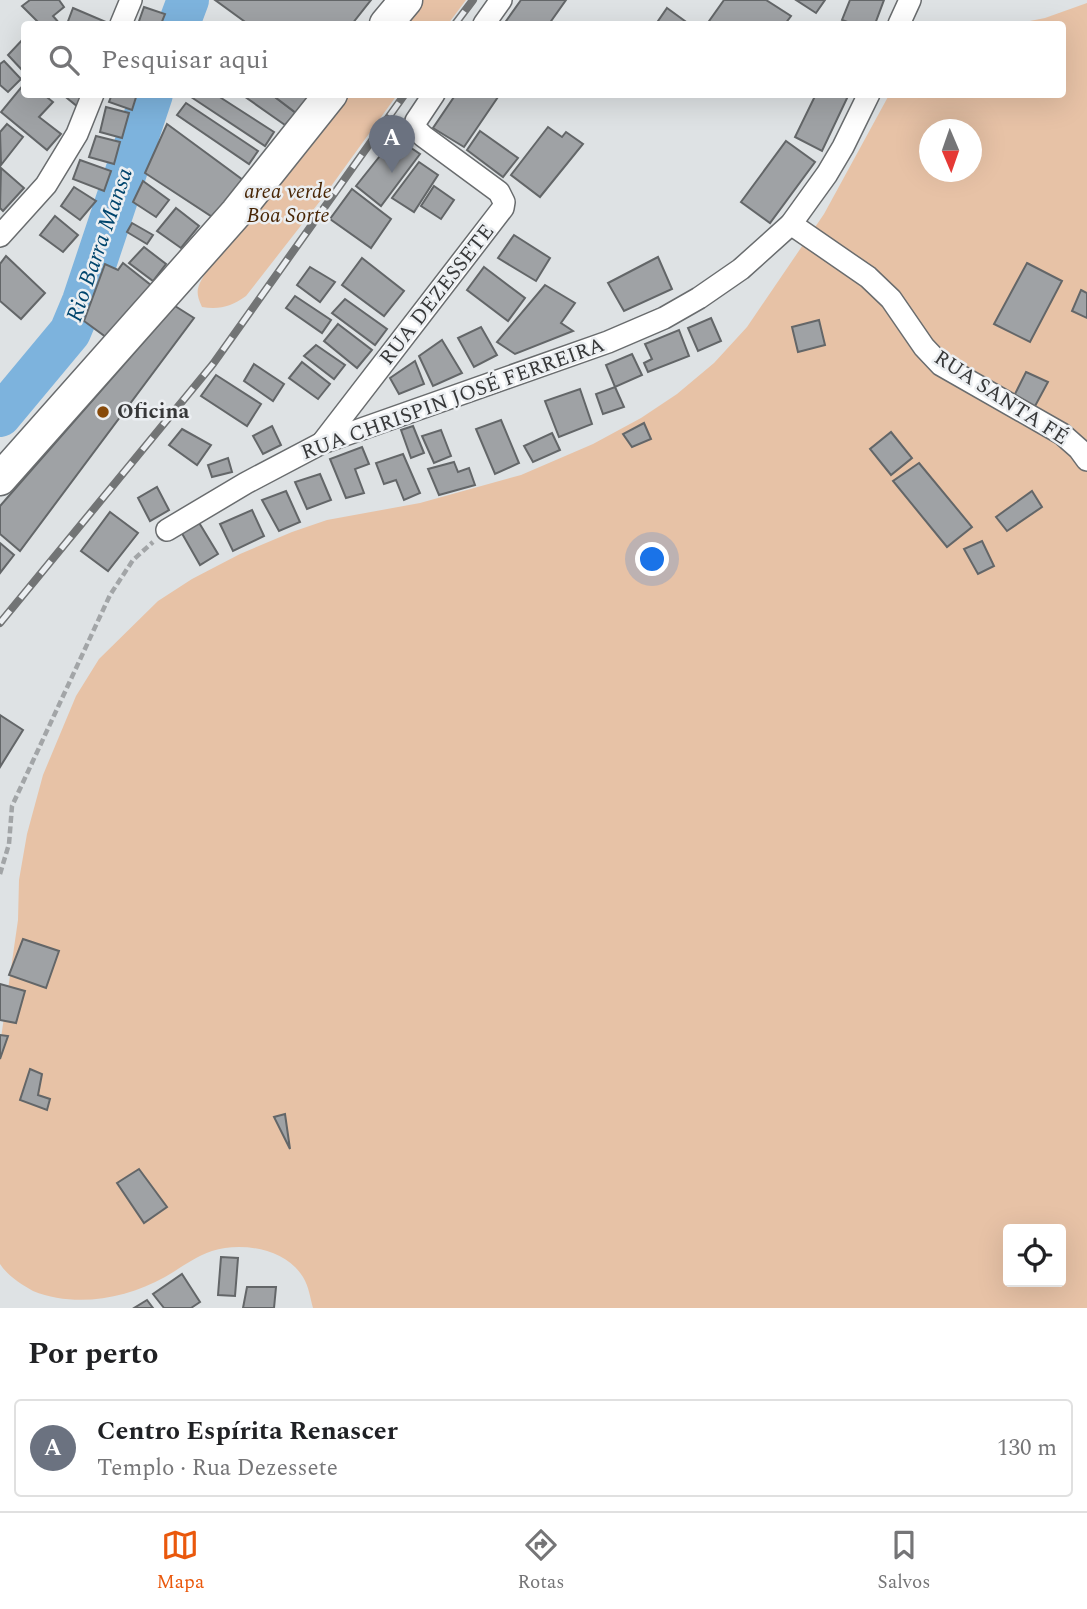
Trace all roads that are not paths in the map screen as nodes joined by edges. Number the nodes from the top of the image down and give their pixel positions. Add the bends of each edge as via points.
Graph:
1 (131, 0) edge
2 (406, 0) edge
3 (501, 0) edge
4 (910, 0) edge
5 (122, 21) edge
6 (388, 21) edge
7 (486, 21) edge
8 (900, 21) edge
9 (91, 98) edge
10 (328, 98) edge
11 (431, 98) edge
12 (867, 98) edge
13 (792, 224) junction
14 (0, 236) edge
15 (363, 390) junction
16 (385, 421) junction
17 (322, 443) junction
18 (1087, 460) edge
19 (0, 479) edge
20 (167, 530) road end

1 - 5 street
2 - 6 street
3 - 7 street
4 - 8 street
9 - 14 street via 77,134 46,185
10 - 19 street via 237,212
11 - 15 street, RUA DEZESSETE via 415,128 499,192 503,208
12 - 13 street, RUA CHRISPIN JOSÉ FERREIRA via 844,147
13 - 16 street, RUA CHRISPIN JOSÉ FERREIRA via 741,269 664,318
13 - 18 street, RUA SANTA FÉ via 868,277 942,365 1062,434
15 - 16 street
15 - 17 street, RUA DEZESSETE
16 - 17 street, RUA CHRISPIN JOSÉ FERREIRA
17 - 20 street, RUA CHRISPIN JOSÉ FERREIRA

